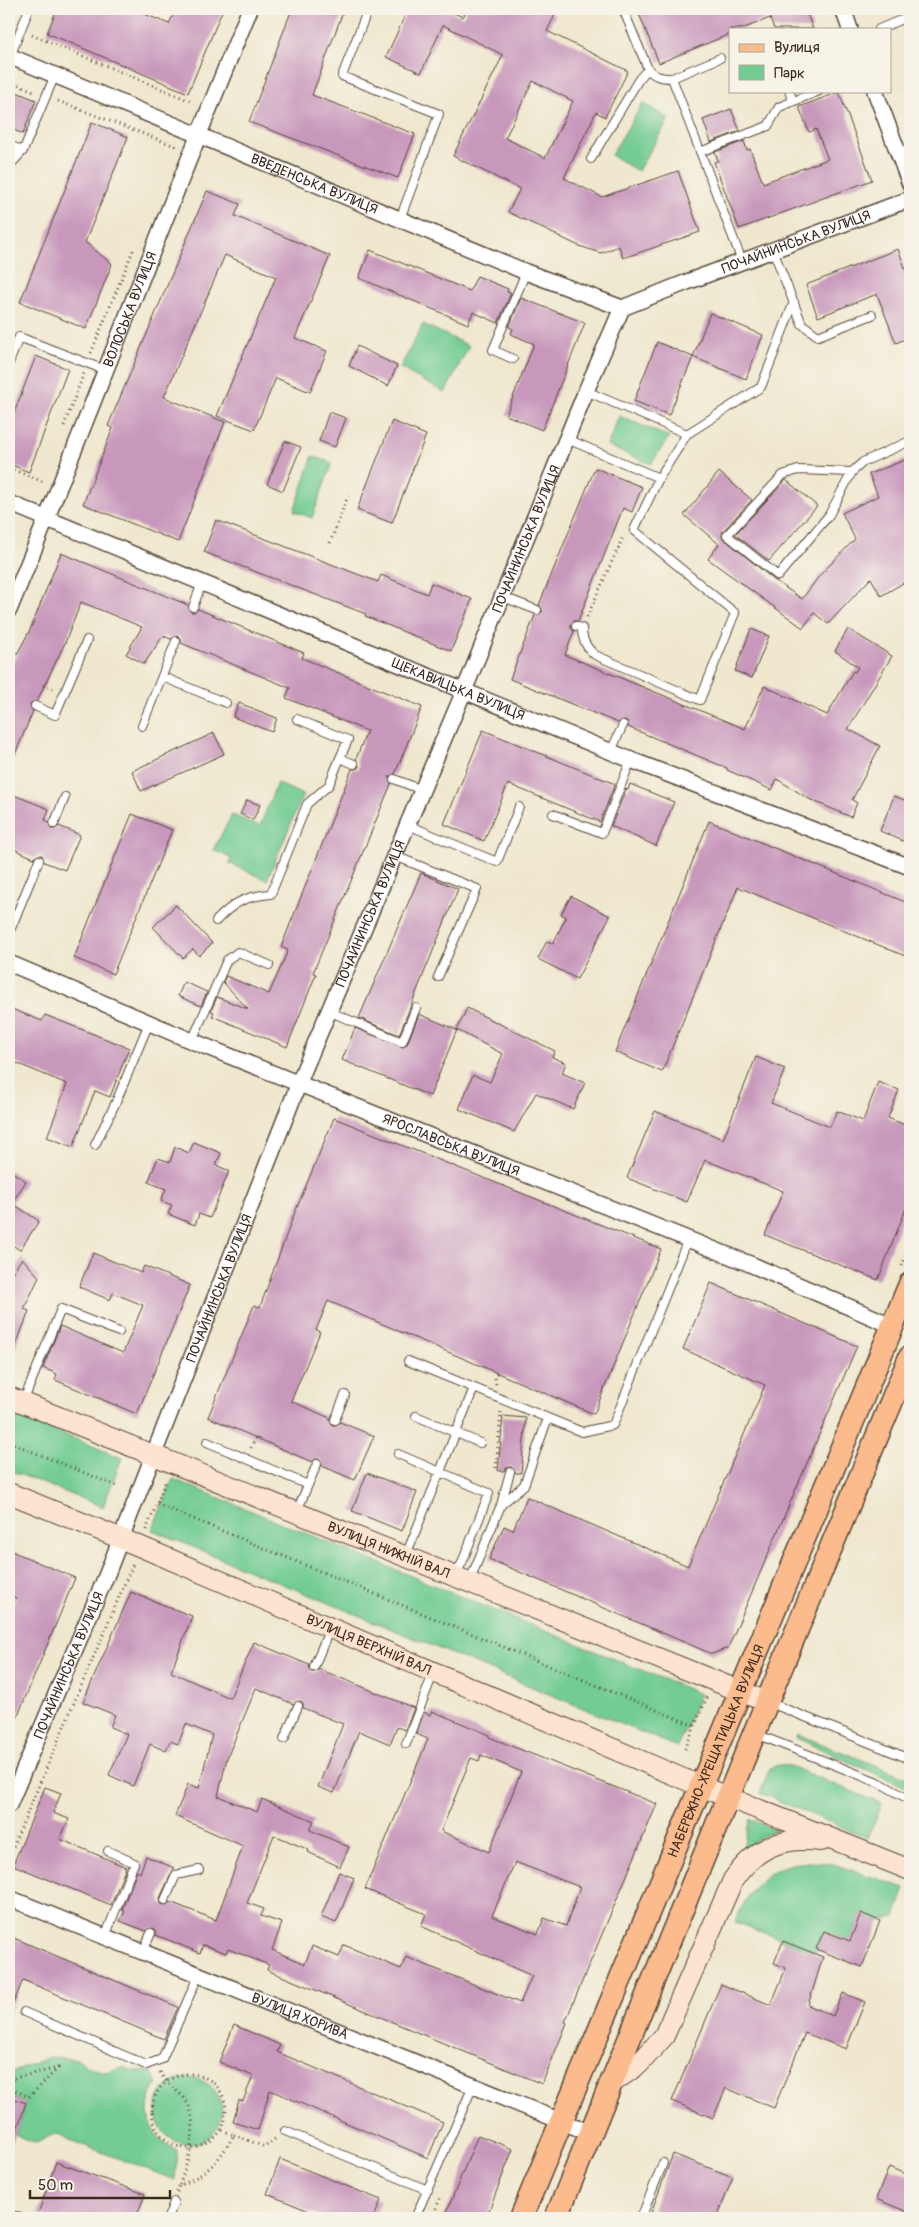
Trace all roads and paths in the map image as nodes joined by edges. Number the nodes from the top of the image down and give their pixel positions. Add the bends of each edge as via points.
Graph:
1 (29, 9) edge
2 (250, 9) edge
3 (368, 9) edge
4 (623, 9) edge
5 (842, 9) edge
6 (910, 16) edge
7 (850, 28) edge
8 (881, 28) edge
9 (21, 30) junction
10 (10, 56) edge
11 (720, 58) dead end
12 (648, 69) junction
13 (55, 75) junction
14 (672, 78) junction
15 (9, 81) edge
16 (789, 92) edge
17 (816, 92) edge
18 (875, 92) edge
19 (47, 96) junction
20 (793, 101) junction
21 (193, 102) dead end
22 (198, 135) junction
23 (9, 145) edge
24 (23, 151) junction
25 (700, 152) junction
26 (171, 155) dead end
27 (591, 159) dead end
28 (9, 166) edge
29 (910, 184) edge
30 (910, 199) edge
31 (400, 219) junction
32 (135, 246) dead end
33 (773, 250) junction
34 (742, 261) junction
35 (526, 272) junction
36 (794, 302) junction
37 (622, 308) junction
38 (872, 315) dead end
39 (513, 358) dead end
40 (9, 363) edge
41 (87, 364) junction
42 (106, 370) junction
43 (586, 391) junction
44 (63, 427) dead end
45 (687, 434) junction
46 (567, 439) junction
47 (910, 441) edge
48 (9, 468) edge
49 (46, 472) dead end
50 (852, 472) junction
51 (659, 478) junction
52 (42, 481) junction
53 (348, 496) dead end
54 (9, 503) edge
55 (31, 512) junction
56 (47, 518) junction
57 (634, 530) junction
58 (330, 543) dead end
59 (202, 582) junction
60 (503, 597) junction
61 (193, 607) dead end
62 (9, 610) edge
63 (537, 610) dead end
64 (579, 627) joint
65 (86, 640) dead end
66 (176, 641) dead end
67 (163, 677) junction
68 (645, 677) junction
69 (641, 686) dead end
70 (464, 691) junction
71 (226, 703) dead end
72 (35, 706) dead end
73 (297, 719) dead end
74 (623, 725) dead end
75 (142, 726) dead end
76 (611, 751) junction
77 (340, 758) junction
78 (631, 760) junction
79 (354, 764) dead end
80 (394, 778) dead end
81 (422, 790) junction
82 (65, 797) dead end
83 (519, 807) dead end
84 (553, 814) dead end
85 (54, 824) dead end
86 (408, 825) junction
87 (395, 856) junction
88 (40, 860) dead end
89 (910, 867) edge
90 (216, 921) dead end
91 (9, 933) edge
92 (9, 963) edge
93 (269, 965) dead end
94 (438, 977) dead end
95 (416, 1008) dead end
96 (328, 1011) junction
97 (149, 1023) junction
98 (192, 1041) junction
99 (299, 1084) junction
100 (95, 1145) dead end
101 (688, 1239) junction
102 (910, 1284) edge
103 (893, 1326) junction
104 (119, 1332) dead end
105 (910, 1357) edge
106 (408, 1361) dead end
107 (497, 1372) dead end
108 (474, 1388) junction
109 (345, 1395) dead end
110 (499, 1398) junction
111 (16, 1399) edge
112 (416, 1416) dead end
113 (548, 1418) junction
114 (335, 1420) dead end
115 (456, 1432) junction
116 (9, 1442) edge
117 (206, 1442) dead end
118 (480, 1443) dead end
119 (398, 1454) dead end
120 (154, 1456) junction
121 (173, 1464) junction
122 (317, 1464) dead end
123 (440, 1471) junction
124 (510, 1472) dead end
125 (308, 1485) junction
126 (119, 1487) dead end
127 (9, 1493) edge
128 (489, 1493) junction
129 (157, 1504) junction
130 (501, 1505) junction
131 (296, 1513) junction
132 (120, 1539) junction
133 (139, 1546) junction
134 (405, 1557) junction
135 (462, 1579) junction
136 (330, 1628) junction
137 (314, 1667) dead end
138 (434, 1672) junction
139 (739, 1691) junction
140 (707, 1697) dead end
141 (767, 1702) junction
142 (298, 1706) dead end
143 (695, 1726) junction
144 (754, 1733) junction
145 (284, 1739) dead end
146 (406, 1744) dead end
147 (685, 1749) dead end
148 (910, 1759) edge
149 (700, 1786) junction
150 (728, 1797) junction
151 (910, 1800) edge
152 (9, 1805) edge
153 (845, 1844) junction
154 (108, 1852) dead end
155 (9, 1856) edge
156 (199, 1870) dead end
157 (910, 1870) edge
158 (9, 1898) edge
159 (165, 1900) dead end
160 (151, 1933) dead end
161 (105, 1937) junction
162 (143, 1952) junction
163 (199, 1974) junction
164 (24, 2012) dead end
165 (155, 2063) junction
166 (11, 2079) edge
167 (166, 2083) junction
168 (610, 2085) junction
169 (473, 2086) junction
170 (561, 2122) junction
171 (222, 2130) junction
172 (285, 2131) joint
173 (590, 2133) junction
174 (234, 2135) junction
175 (191, 2149) junction
176 (663, 2163) dead end
177 (179, 2186) junction
178 (428, 2190) junction
179 (174, 2202) joint
180 (9, 2218) edge
181 (20, 2218) edge
182 (168, 2218) edge
183 (416, 2218) edge
184 (521, 2218) edge
185 (556, 2218) edge
186 (641, 2218) edge

1 - 9 lane
2 - 22 street, ВОЛОСЬКА ВУЛИЦЯ
3 - 31 lane via 342,76 439,114
4 - 12 lane
5 - 7 street
6 - 8 lane
9 - 10 lane
9 - 21 path
10 - 13 street, ВВЕДЕНСЬКА ВУЛИЦЯ
11 - 14 lane
12 - 14 lane via 660,78
12 - 27 lane via 638,79
13 - 19 lane
13 - 22 street, ВВЕДЕНСЬКА ВУЛИЦЯ
14 - 25 lane
15 - 19 path
16 - 20 lane
17 - 20 lane
18 - 29 street
19 - 24 lane
19 - 26 path via 175,146
20 - 25 lane via 780,107 768,126
22 - 31 street, ВВЕДЕНСЬКА ВУЛИЦЯ
22 - 42 street, ВОЛОСЬКА ВУЛИЦЯ
23 - 24 lane
24 - 28 lane
25 - 34 lane
30 - 33 street, ПОЧАЙНИНСЬКА ВУЛИЦЯ
31 - 35 street, ВВЕДЕНСЬКА ВУЛИЦЯ
32 - 41 path
33 - 34 street, ПОЧАЙНИНСЬКА ВУЛИЦЯ
33 - 36 lane
34 - 37 street, ПОЧАЙНИНСЬКА ВУЛИЦЯ
35 - 37 street, ВВЕДЕНСЬКА ВУЛИЦЯ
35 - 39 lane via 493,350
36 - 38 lane via 802,324 818,336
36 - 45 lane via 761,387
37 - 43 street, ПОЧАЙНИНСЬКА ВУЛИЦЯ
40 - 41 lane via 19,337
41 - 42 lane
41 - 44 path
42 - 56 street, ВОЛОСЬКА ВУЛИЦЯ
43 - 45 lane
43 - 46 street, ПОЧАЙНИНСЬКА ВУЛИЦЯ
45 - 51 lane
46 - 51 lane
46 - 60 street, ПОЧАЙНИНСЬКА ВУЛИЦЯ
47 - 50 lane via 863,462
48 - 52 path
49 - 52 path
50 - 50 lane via 829,515 778,576 727,535 783,475 798,470
51 - 57 lane
52 - 55 path
53 - 58 path
54 - 55 street, ЩЕКАВИЦЬКА ВУЛИЦЯ
55 - 56 street, ЩЕКАВИЦЬКА ВУЛИЦЯ
56 - 59 street, ЩЕКАВИЦЬКА ВУЛИЦЯ
56 - 62 street, ВОЛОСЬКА ВУЛИЦЯ
57 - 64 path via 621,538
57 - 68 lane via 735,613 700,700
59 - 61 lane
59 - 70 street, ЩЕКАВИЦЬКА ВУЛИЦЯ
60 - 63 lane
60 - 70 street, ПОЧАЙНИНСЬКА ВУЛИЦЯ
64 - 68 lane via 588,649 595,655
65 - 72 lane via 56,715
66 - 67 lane
67 - 71 lane
67 - 75 lane
68 - 69 lane
70 - 76 street, ЩЕКАВИЦЬКА ВУЛИЦЯ
70 - 81 street, ПОЧАЙНИНСЬКА ВУЛИЦЯ
73 - 77 lane via 348,740
74 - 76 lane
76 - 78 street, ЩЕКАВИЦЬКА ВУЛИЦЯ
77 - 79 lane
77 - 90 lane via 328,786 307,804 270,894 238,902
78 - 84 lane via 602,833
78 - 89 street, ЩЕКАВИЦЬКА ВУЛИЦЯ
80 - 81 lane
81 - 86 street, ПОЧАЙНИНСЬКА ВУЛИЦЯ
82 - 85 lane
83 - 86 lane via 497,862
86 - 87 street, ПОЧАЙНИНСЬКА ВУЛИЦЯ
87 - 94 lane via 477,890
87 - 96 street, ПОЧАЙНИНСЬКА ВУЛИЦЯ
88 - 91 lane
92 - 97 street, ЯРОСЛАВСЬКА ВУЛИЦЯ
93 - 98 lane via 238,952 227,960
95 - 96 lane via 402,1042
96 - 99 street, ПОЧАЙНИНСЬКА ВУЛИЦЯ
97 - 98 street, ЯРОСЛАВСЬКА ВУЛИЦЯ
97 - 100 lane
98 - 99 street, ЯРОСЛАВСЬКА ВУЛИЦЯ
99 - 101 street, ЯРОСЛАВСЬКА ВУЛИЦЯ
99 - 120 street, ПОЧАЙНИНСЬКА ВУЛИЦЯ
101 - 103 street, ЯРОСЛАВСЬКА ВУЛИЦЯ
101 - 113 lane via 613,1425 582,1432
102 - 103 main road, НАБЕРЕЖНО-ХРЕЩАТИЦЬКА ВУЛИЦЯ
103 - 139 main road, НАБЕРЕЖНО-ХРЕЩАТИЦЬКА ВУЛИЦЯ
104 - 111 lane via 61,1309
105 - 141 main road, НАБЕРЕЖНО-ХРЕЩАТИЦЬКА ВУЛИЦЯ
106 - 108 lane
107 - 110 path
108 - 110 lane
108 - 115 lane
109 - 114 lane
110 - 113 lane
110 - 128 path via 496,1477
111 - 120 main road, ВУЛИЦЯ НИЖНІЙ ВАЛ
112 - 115 lane
113 - 130 lane via 524,1485
115 - 118 lane
115 - 123 lane
116 - 126 path
117 - 125 lane
119 - 123 lane
120 - 121 main road, ВУЛИЦЯ НИЖНІЙ ВАЛ
120 - 132 street, ПОЧАЙНИНСЬКА ВУЛИЦЯ
121 - 129 path
121 - 131 main road, ВУЛИЦЯ НИЖНІЙ ВАЛ
122 - 125 lane
123 - 128 lane
123 - 134 lane
124 - 130 lane
125 - 131 lane
127 - 132 main road, ВУЛИЦЯ ВЕРХНІЙ ВАЛ
128 - 135 lane via 462,1563
129 - 133 path
129 - 143 path
130 - 135 lane
131 - 134 main road, ВУЛИЦЯ НИЖНІЙ ВАЛ
132 - 133 main road, ВУЛИЦЯ ВЕРХНІЙ ВАЛ
132 - 152 street, ПОЧАЙНИНСЬКА ВУЛИЦЯ
133 - 136 main road, ВУЛИЦЯ ВЕРХНІЙ ВАЛ
133 - 155 path
134 - 135 main road, ВУЛИЦЯ НИЖНІЙ ВАЛ
135 - 139 main road, ВУЛИЦЯ НИЖНІЙ ВАЛ
136 - 137 lane
136 - 138 main road, ВУЛИЦЯ ВЕРХНІЙ ВАЛ
138 - 146 lane
138 - 149 main road, ВУЛИЦЯ ВЕРХНІЙ ВАЛ
139 - 141 main road, ВУЛИЦЯ НИЖНІЙ ВАЛ
139 - 149 main road, НАБЕРЕЖНО-ХРЕЩАТИЦЬКА ВУЛИЦЯ
140 - 143 path
141 - 144 main road, НАБЕРЕЖНО-ХРЕЩАТИЦЬКА ВУЛИЦЯ
141 - 148 lane
142 - 145 lane
143 - 147 path
144 - 150 main road, НАБЕРЕЖНО-ХРЕЩАТИЦЬКА ВУЛИЦЯ
144 - 151 lane via 880,1783
149 - 150 main road, ВУЛИЦЯ ВЕРХНІЙ ВАЛ
149 - 170 main road, НАБЕРЕЖНО-ХРЕЩАТИЦЬКА ВУЛИЦЯ
150 - 153 main road, ВУЛИЦЯ ВЕРХНІЙ ВАЛ
150 - 168 main road, НАБЕРЕЖНО-ХРЕЩАТИЦЬКА ВУЛИЦЯ
153 - 157 main road
153 - 168 main road via 803,1838 786,1841 757,1853 742,1866 664,2036 640,2064
154 - 161 lane via 134,1863
156 - 159 lane via 176,1875
158 - 161 street, ВУЛИЦЯ ХОРИВА
160 - 162 lane
161 - 162 street, ВУЛИЦЯ ХОРИВА
162 - 163 street, ВУЛИЦЯ ХОРИВА
163 - 165 lane via 162,2059
163 - 169 street, ВУЛИЦЯ ХОРИВА
164 - 165 lane via 137,2063
165 - 167 path
166 - 166 path via 10,2088 28,2097 58,2068
167 - 171 path via 182,2074 193,2074 215,2084 226,2105 227,2118
167 - 175 path via 184,2098 189,2107
167 - 175 path via 155,2096 153,2120 167,2141
168 - 173 main road, НАБЕРЕЖНО-ХРЕЩАТИЦЬКА ВУЛИЦЯ
169 - 170 street, ВУЛИЦЯ ХОРИВА
169 - 178 lane
170 - 173 street, ВУЛИЦЯ ХОРИВА
170 - 184 main road, НАБЕРЕЖНО-ХРЕЩАТИЦЬКА ВУЛИЦЯ
171 - 174 path
171 - 175 path via 209,2143
172 - 174 path via 265,2147
172 - 178 lane
173 - 185 main road, НАБЕРЕЖНО-ХРЕЩАТИЦЬКА ВУЛИЦЯ
174 - 177 path via 213,2166
175 - 177 path
176 - 186 lane
177 - 179 path
178 - 183 lane
179 - 182 lane
180 - 181 lane

